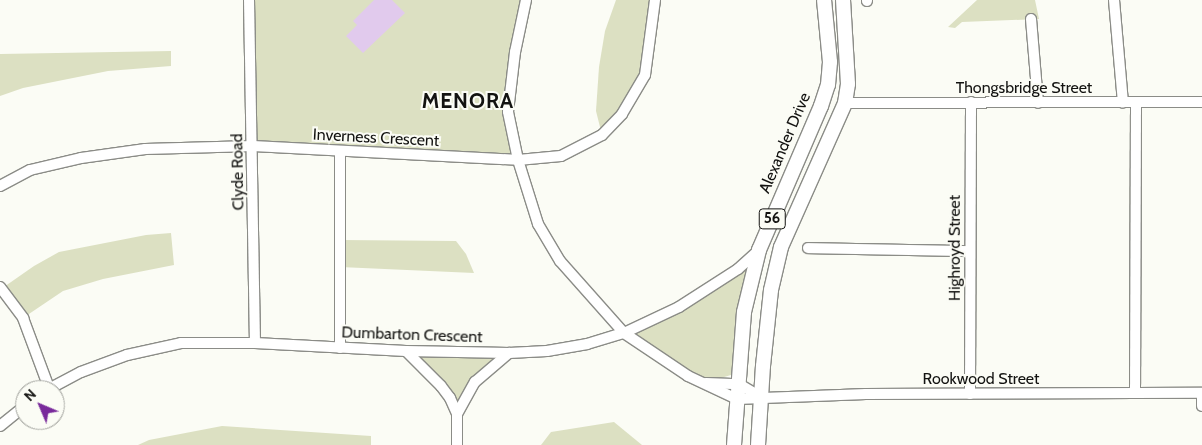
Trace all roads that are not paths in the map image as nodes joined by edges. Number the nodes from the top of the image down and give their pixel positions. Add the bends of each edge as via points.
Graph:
1 (526, 0) edge
2 (655, 0) edge
3 (824, 0) edge
4 (843, 0) edge
5 (1114, 0) edge
6 (247, 2) edge
7 (1031, 19) dead end
8 (971, 102) junction
9 (1202, 102) edge
10 (845, 103) junction
11 (1038, 103) junction
12 (1123, 103) junction
13 (1136, 103) junction
14 (253, 146) junction
15 (340, 151) junction
16 (518, 160) junction
17 (0, 186) edge
18 (808, 248) dead end
19 (759, 250) junction
20 (970, 251) junction
21 (0, 287) edge
22 (624, 333) junction
23 (255, 343) junction
24 (340, 348) junction
25 (406, 351) junction
26 (509, 353) junction
27 (45, 380) edge
28 (65, 380) edge
29 (705, 383) junction
30 (739, 384) junction
31 (1135, 393) junction
32 (970, 394) junction
33 (1202, 394) edge
34 (761, 397) junction
35 (737, 399) junction
36 (1202, 406) edge
37 (15, 414) edge
38 (457, 414) junction
39 (0, 426) edge
40 (457, 445) edge
41 (734, 445) edge
42 (758, 445) edge

1 - 16 street via 515,52 508,112
2 - 16 street, Inverness Crescent via 645,75 622,114 602,135 586,145 561,156
3 - 19 main road, Alexander Drive / 56 via 830,62 828,85
4 - 10 main road, 56 via 848,84
5 - 12 street
6 - 14 street, Clyde Road
7 - 11 street
8 - 10 street, Thongsbridge Street
8 - 11 street, Thongsbridge Street
8 - 20 street, Highroyd Street
9 - 13 street, Thongsbridge Street
10 - 34 main road, 56 via 781,247 771,290
11 - 12 street, Thongsbridge Street
12 - 13 street, Thongsbridge Street
13 - 31 street
14 - 15 street, Inverness Crescent
14 - 17 street, Inverness Crescent via 144,149 81,158 30,170
14 - 23 street, Clyde Road
15 - 16 street, Inverness Crescent
15 - 24 street
16 - 22 street via 538,224 560,261
18 - 20 street
19 - 22 street, Dumbarton Crescent via 738,269 679,307
19 - 30 main road, Alexander Drive / 56 via 744,312
20 - 32 street, Highroyd Street
21 - 27 street via 23,318
22 - 26 street, Dumbarton Crescent via 547,352
22 - 29 street via 688,376
23 - 24 street, Dumbarton Crescent
23 - 28 street, Dumbarton Crescent via 181,343 145,351
24 - 25 street, Dumbarton Crescent
25 - 26 street, Dumbarton Crescent
25 - 38 street via 442,386
26 - 38 street via 475,382
29 - 30 street
29 - 35 street
30 - 34 street
30 - 35 main road, Alexander Drive / 56
31 - 32 street, Rookwood Street
31 - 33 street, Rookwood Street
32 - 34 street, Rookwood Street
33 - 36 street
34 - 35 street, Rookwood Street
34 - 42 main road, 56
35 - 41 main road, Alexander Drive / 56
37 - 39 street
38 - 40 street

